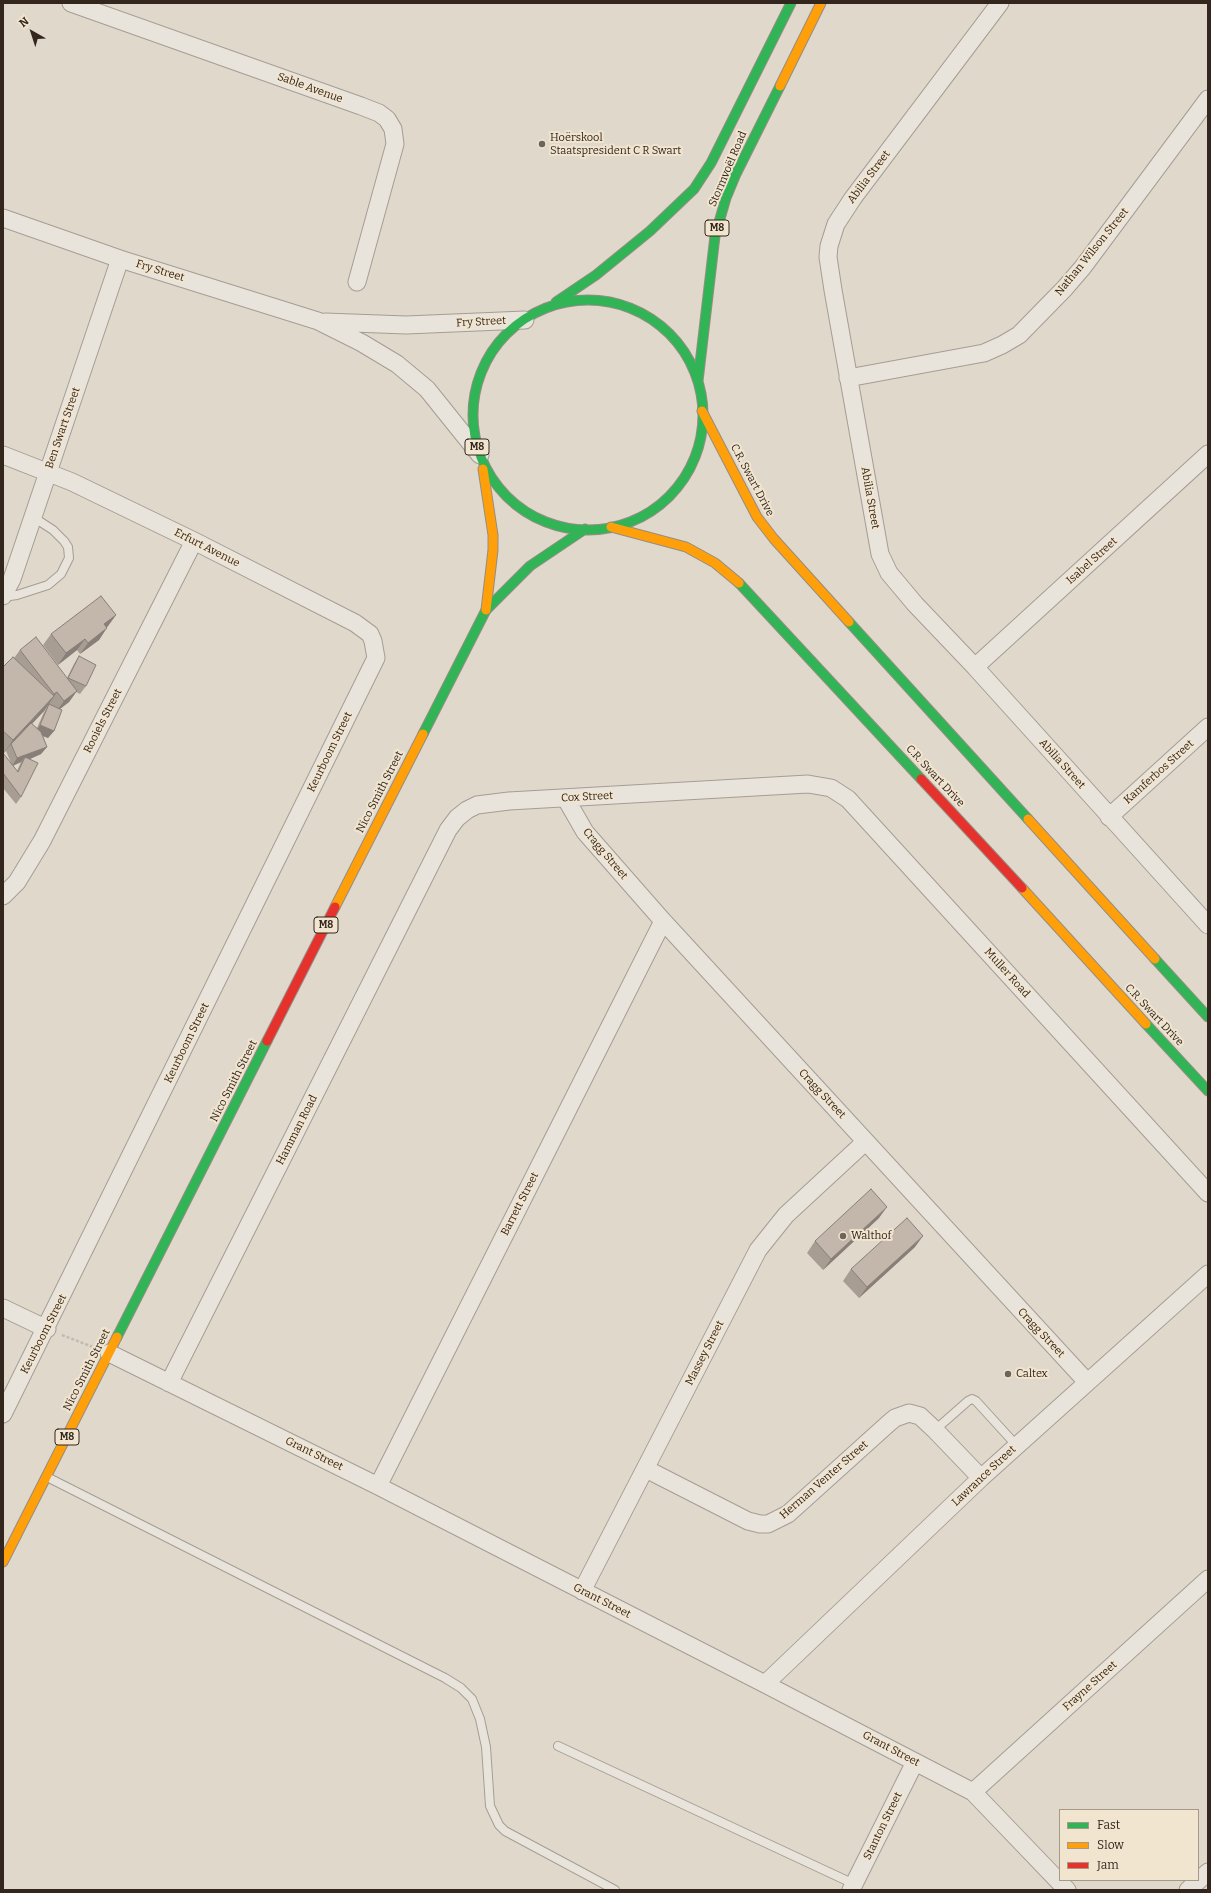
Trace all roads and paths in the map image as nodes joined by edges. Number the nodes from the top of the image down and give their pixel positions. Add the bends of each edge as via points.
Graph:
1 (71, 3) edge
2 (791, 3) edge
3 (821, 3) edge
4 (1000, 3) edge
5 (1208, 99) edge
6 (3, 218) edge
7 (120, 259) junction
8 (357, 282) dead end
9 (546, 308) junction
10 (525, 320) junction
11 (318, 321) junction
12 (848, 378) junction
13 (698, 381) junction
14 (702, 411) junction
15 (1208, 454) edge
16 (3, 456) edge
17 (481, 457) junction
18 (48, 472) junction
19 (33, 516) junction
20 (611, 527) junction
21 (585, 529) junction
22 (194, 540) junction
23 (3, 596) edge
24 (486, 610) junction
25 (975, 667) junction
26 (370, 672) joint
27 (1208, 727) edge
28 (790, 785) joint
29 (566, 799) junction
30 (1109, 817) junction
31 (425, 878) joint
32 (3, 896) edge
33 (663, 921) junction
34 (1208, 925) edge
35 (1208, 1017) edge
36 (1208, 1091) edge
37 (865, 1142) junction
38 (1208, 1193) edge
39 (1208, 1274) edge
40 (3, 1308) edge
41 (47, 1329) junction
42 (109, 1353) junction
43 (1087, 1382) junction
44 (169, 1383) junction
45 (3, 1414) edge
46 (935, 1430) junction
47 (1018, 1446) junction
48 (646, 1469) junction
49 (47, 1476) junction
50 (981, 1478) junction
51 (378, 1486) junction
52 (3, 1562) edge
53 (1208, 1579) edge
54 (582, 1591) junction
55 (765, 1684) junction
56 (558, 1746) dead end
57 (915, 1762) junction
58 (973, 1792) junction
59 (1208, 1872) edge
60 (1199, 1880) edge
61 (1198, 1881) edge
62 (853, 1887) edge
63 (615, 1890) edge
64 (1067, 1890) edge
65 (1188, 1890) edge

1 - 8 street, Sable Avenue via 361,106 387,119 393,128 395,144
2 - 9 main road, Stormvoël Road / M8 via 711,163 694,189 665,218 610,264
3 - 13 main road, Stormvoël Road / M8 via 726,198 715,236
4 - 12 street, Abilia Street via 836,224 828,257
5 - 12 street, Nathan Wilson Street via 1083,267 1019,335 984,353
6 - 7 street, Fry Street
7 - 11 street, Fry Street
7 - 18 street, Ben Swart Street
9 - 10 main road, Stormvoël Road / M8
9 - 13 main road, Stormvoël Road / M8 via 573,301 596,300 619,304 640,313 656,322 673,338 686,356
10 - 11 street, Fry Street via 412,325
10 - 17 main road, Stormvoël Road / M8 via 496,346 480,378 474,400 473,420
11 - 17 street, Fry Street via 379,352 411,374 437,400
12 - 25 street, Abilia Street via 883,563 914,604
13 - 14 main road, Stormvoël Road / M8
14 - 20 main road, Stormvoël Road / M8 via 702,427 696,452 679,483 645,514
14 - 35 main road, C.R. Swart Drive via 753,510 774,539
15 - 25 street, Isabel Street
16 - 18 street, Erfurt Avenue
17 - 21 main road, Stormvoël Road / M8 via 502,491 523,510 552,524
17 - 24 main road, Nico Smith Street / M8 via 493,550
18 - 19 street, Ben Swart Street
18 - 22 street, Erfurt Avenue
19 - 23 street, Ben Swart Street via 12,579
19 - 23 lane via 64,541 68,547 69,558 61,574 48,585 17,596
20 - 21 main road, Stormvoël Road / M8
20 - 36 main road, C.R. Swart Drive via 686,547 715,562 731,575
21 - 24 main road, Nico Smith Street / M8 via 530,566
22 - 26 street, Erfurt Avenue via 363,628 373,640 376,649 376,658
22 - 32 street, Rooiels Street via 42,841 17,882
24 - 42 main road, Nico Smith Street / M8
25 - 30 street, Abilia Street
26 - 41 street, Keurboom Street
27 - 30 street, Kamferbos Street
28 - 29 street, Cox Street
28 - 38 street, Muller Road via 823,785 848,799
29 - 31 street, Cox Street via 494,802 467,810 448,830
29 - 33 street, Cragg Street via 585,832
30 - 34 street, Abilia Street
31 - 44 street, Hamman Road
33 - 37 street, Cragg Street
33 - 51 street, Barrett Street
37 - 43 street, Cragg Street
37 - 48 street, Massey Street via 786,1215 758,1250
39 - 43 street, Lawrance Street
40 - 41 street
41 - 42 path
41 - 45 street, Keurboom Street
42 - 44 street, Grant Street
42 - 49 main road, Nico Smith Street / M8
43 - 47 street, Lawrance Street
44 - 51 street, Grant Street
46 - 47 lane via 972,1400 976,1401
46 - 48 street, Herman Venter Street via 920,1416 914,1414 895,1418 788,1514 768,1524 748,1521
46 - 50 street, Herman Venter Street
47 - 50 street, Lawrance Street
48 - 54 street, Massey Street
49 - 52 main road, Nico Smith Street / M8
49 - 63 lane via 461,1688 472,1699 480,1719 486,1747 490,1806 499,1825 505,1831
50 - 55 street, Lawrance Street
51 - 54 street, Grant Street
53 - 58 street, Frayne Street
54 - 55 street, Grant Street
55 - 57 street, Grant Street
56 - 62 lane
57 - 58 street, Grant Street
57 - 62 street, Stanton Street
58 - 64 street, Grant Street
59 - 60 street
61 - 65 street

